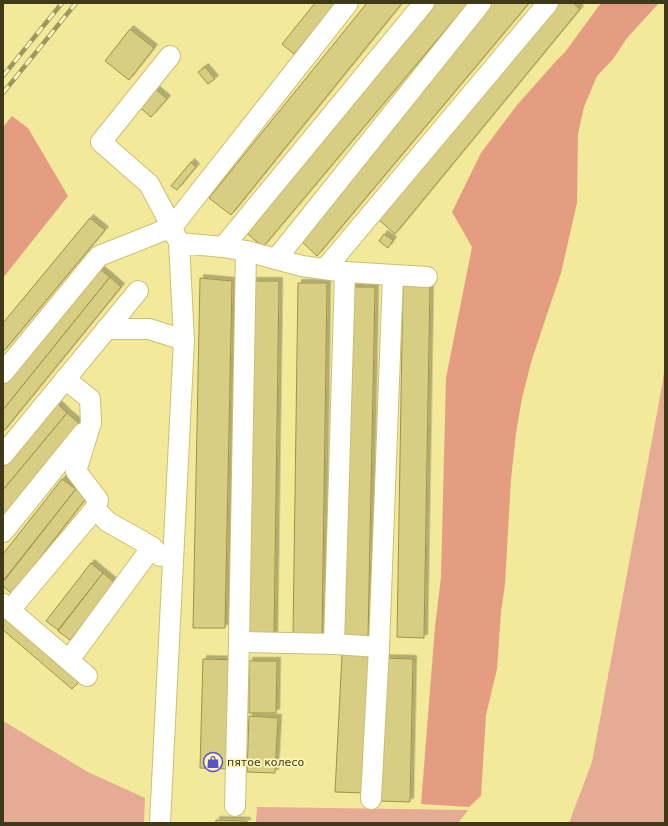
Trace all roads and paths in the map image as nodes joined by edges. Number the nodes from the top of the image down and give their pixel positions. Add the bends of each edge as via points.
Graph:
1 (348, 3) edge
2 (424, 3) edge
3 (481, 3) edge
4 (548, 3) edge
5 (170, 56) dead end
6 (175, 235) junction
7 (223, 247) junction
8 (246, 251) junction
9 (276, 259) junction
10 (325, 269) junction
11 (345, 272) junction
12 (394, 275) junction
13 (427, 277) dead end
14 (138, 291) dead end
15 (106, 330) junction
16 (184, 340) junction
17 (3, 373) edge
18 (65, 379) junction
19 (91, 424) junction
20 (3, 455) edge
21 (95, 508) junction
22 (3, 532) edge
23 (152, 547) junction
24 (172, 569) junction
25 (7, 607) edge
26 (240, 642) junction
27 (334, 644) junction
28 (379, 647) junction
29 (69, 660) junction
30 (87, 676) dead end
31 (372, 799) dead end
32 (236, 806) dead end
33 (160, 823) edge

1 - 6 street
2 - 7 street
3 - 9 street
4 - 10 street
5 - 6 street via 101,142 149,184
6 - 7 street
6 - 16 street
6 - 17 street via 99,256
7 - 8 street
8 - 9 street
8 - 26 street
9 - 10 street
10 - 11 street
11 - 12 street
11 - 27 street
12 - 13 street
12 - 28 street
14 - 15 street
15 - 16 street via 149,329
15 - 18 street
16 - 24 street
18 - 19 street via 90,399
18 - 20 street
19 - 21 street via 76,471 98,500
19 - 22 street
21 - 23 street via 108,522
21 - 25 street
23 - 24 street
23 - 29 street
24 - 33 street
25 - 29 street
26 - 27 street
26 - 32 street
27 - 28 street
28 - 31 street
29 - 30 street

